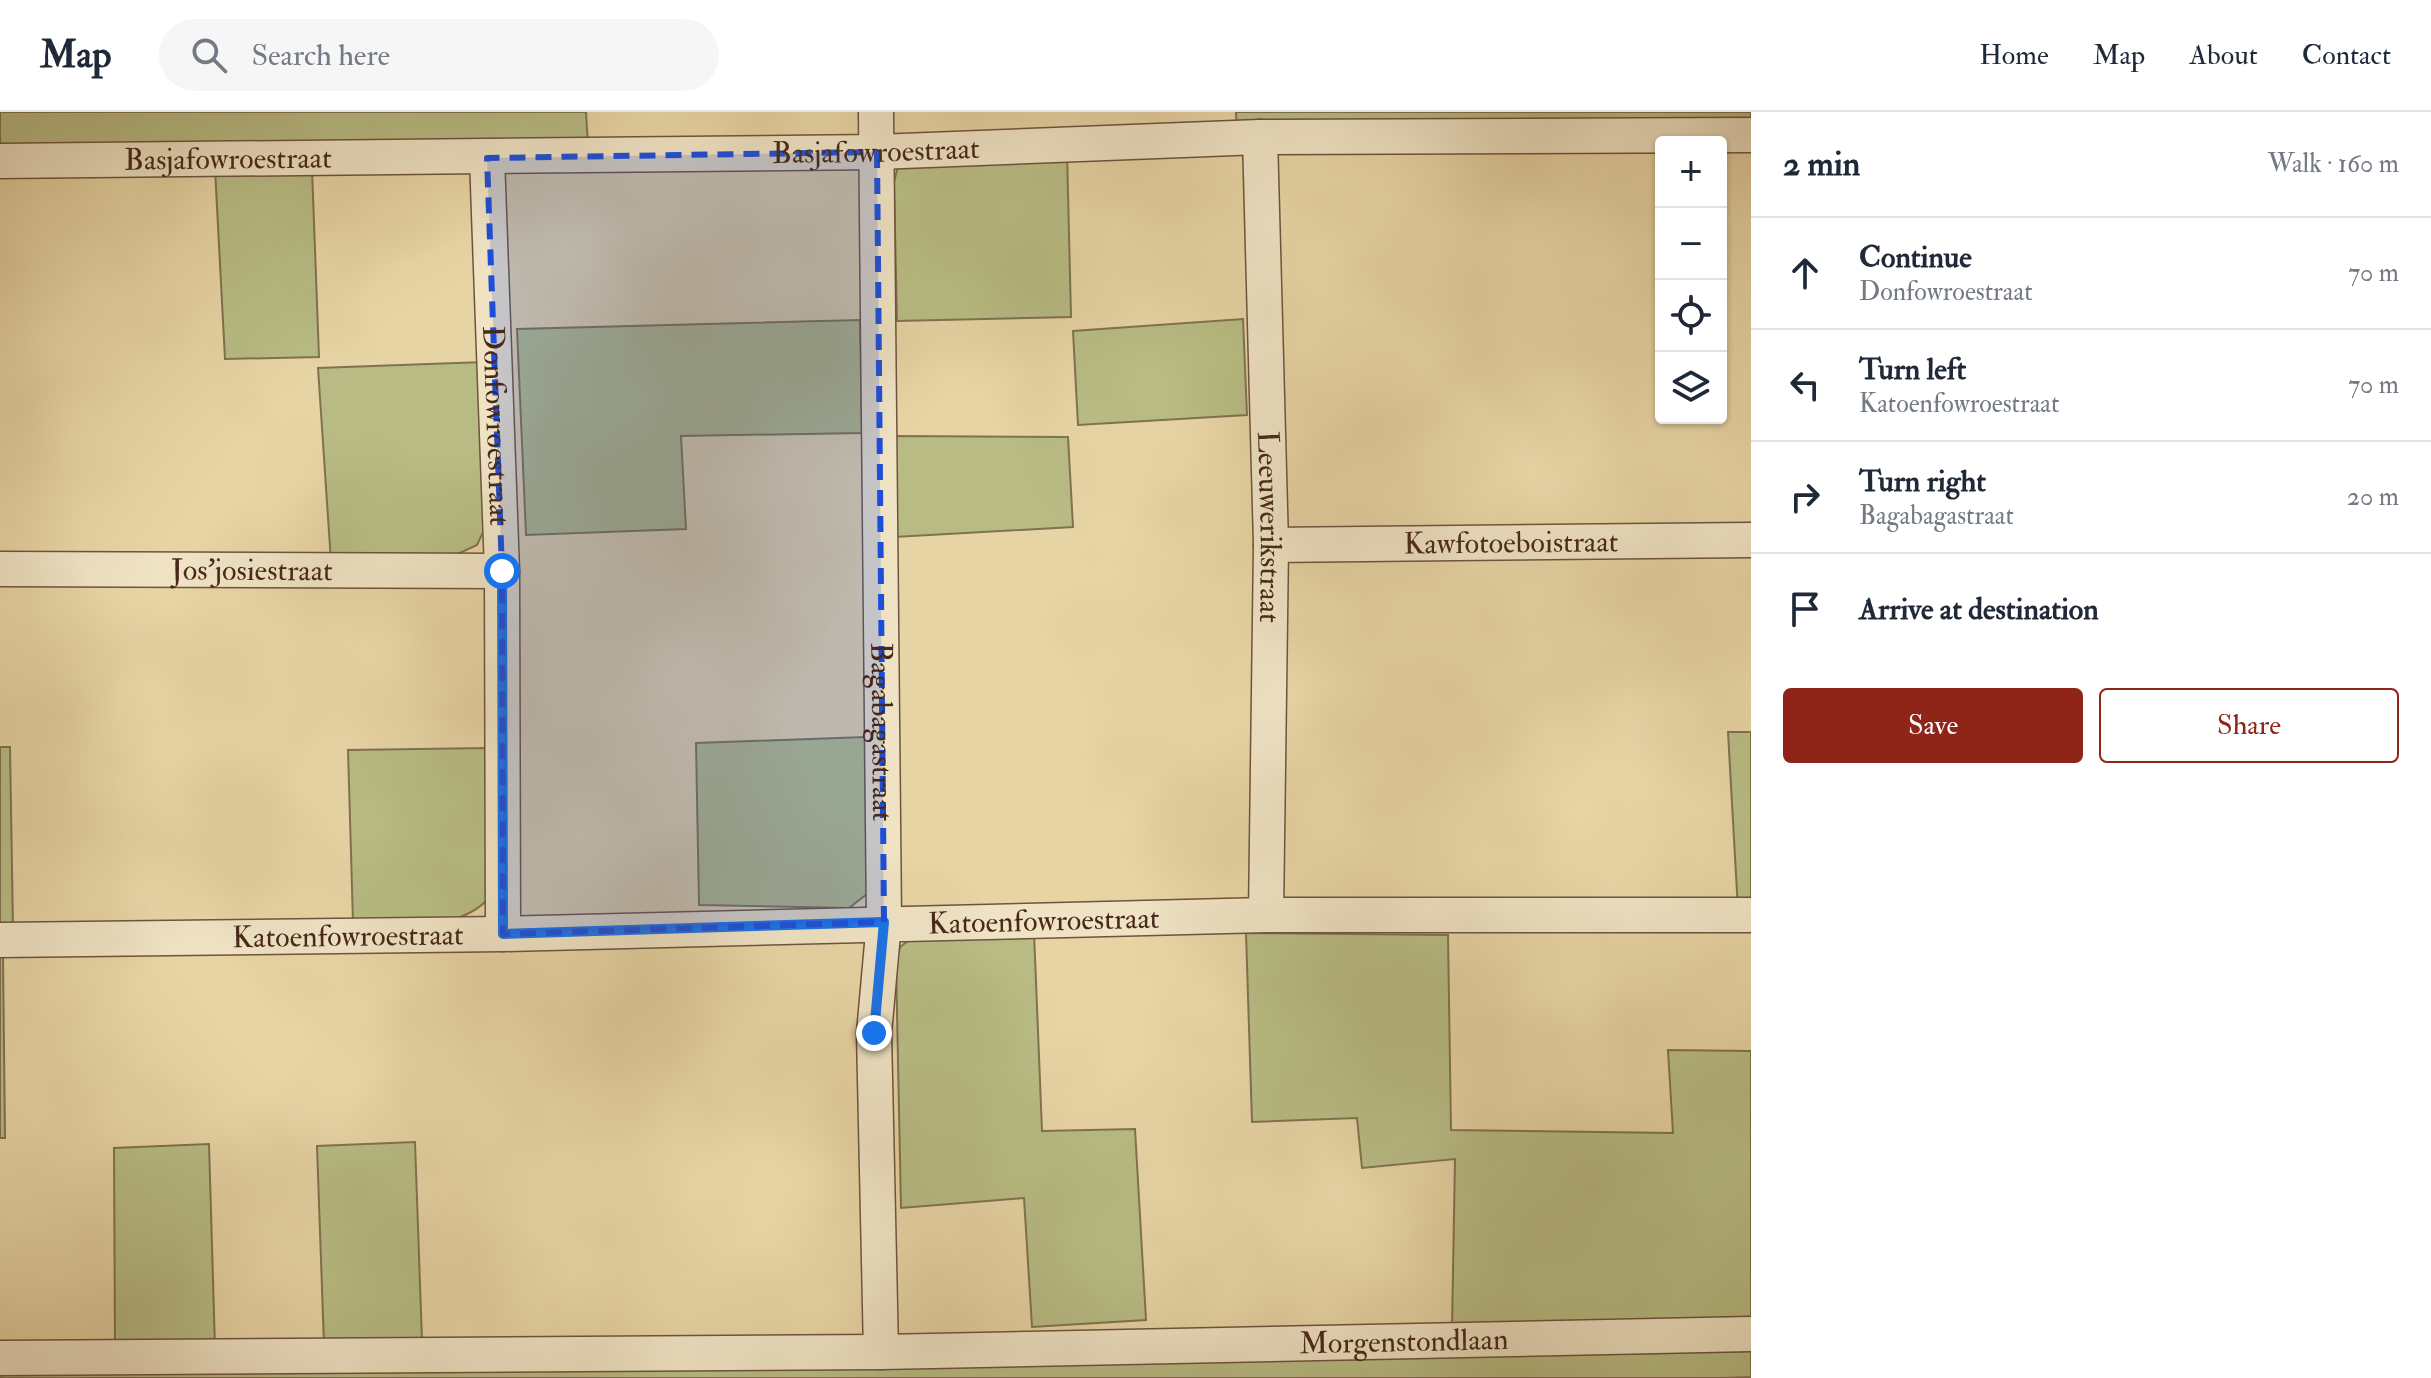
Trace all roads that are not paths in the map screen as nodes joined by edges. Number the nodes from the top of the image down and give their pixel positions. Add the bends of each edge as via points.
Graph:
1 (876, 112) edge
2 (1751, 135) edge
3 (1260, 137) junction
4 (877, 152) junction
5 (487, 158) junction
6 (0, 161) edge
7 (1751, 540) edge
8 (1271, 545) junction
9 (0, 569) edge
10 (502, 571) junction
11 (1266, 915) junction
12 (1751, 915) edge
13 (884, 922) junction
14 (503, 934) junction
15 (0, 940) edge
16 (1751, 1334) edge
17 (881, 1352) junction
18 (0, 1358) edge

1 - 4 street, Bagabagastraat
2 - 3 street, Basjafowroestraat
3 - 4 street, Basjafowroestraat
3 - 8 street, Leeuwerikstraat
4 - 5 street, Basjafowroestraat
4 - 13 street, Bagabagastraat
5 - 6 street, Basjafowroestraat
5 - 10 street, Donfowroestraat
7 - 8 street, Kawfotoeboistraat
8 - 11 street, Leeuwerikstraat
9 - 10 street, Jos'josiestraat
10 - 14 street, Donfowroestraat
11 - 12 street, Katoenfowroestraat
11 - 13 street, Katoenfowroestraat
13 - 14 street, Katoenfowroestraat
13 - 17 street, Bagabagastraat via 874,1033
14 - 15 street, Katoenfowroestraat
16 - 17 street, Morgenstondlaan
17 - 18 street, Morgenstondlaan

